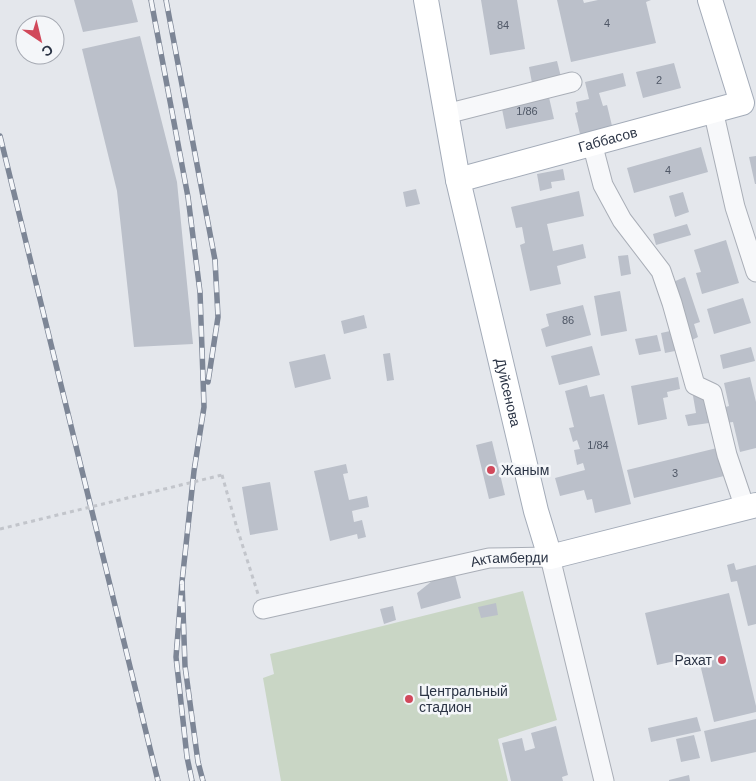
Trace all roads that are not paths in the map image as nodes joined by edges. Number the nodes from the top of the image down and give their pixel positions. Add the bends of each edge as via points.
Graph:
1 (426, 0) edge
2 (710, 0) edge
3 (572, 82) dead end
4 (749, 101) edge
5 (713, 110) junction
6 (446, 114) junction
7 (592, 143) junction
8 (458, 180) junction
9 (756, 272) edge
10 (750, 507) edge
11 (550, 557) junction
12 (263, 609) road end
13 (604, 781) edge

1 - 6 main road, Дуйсенова
2 - 4 main road
3 - 6 street
4 - 5 main road, Габбасов
5 - 7 main road, Габбасов
5 - 9 street via 735,207
6 - 8 main road, Дуйсенова
7 - 8 main road, Габбасов
7 - 10 street via 603,185 622,220 661,271 695,385 712,393 727,455
8 - 11 main road, Дуйсенова via 536,511
10 - 11 main road, Актамберди
11 - 12 street, Актамберди via 489,558
11 - 13 street, Дуйсенова

